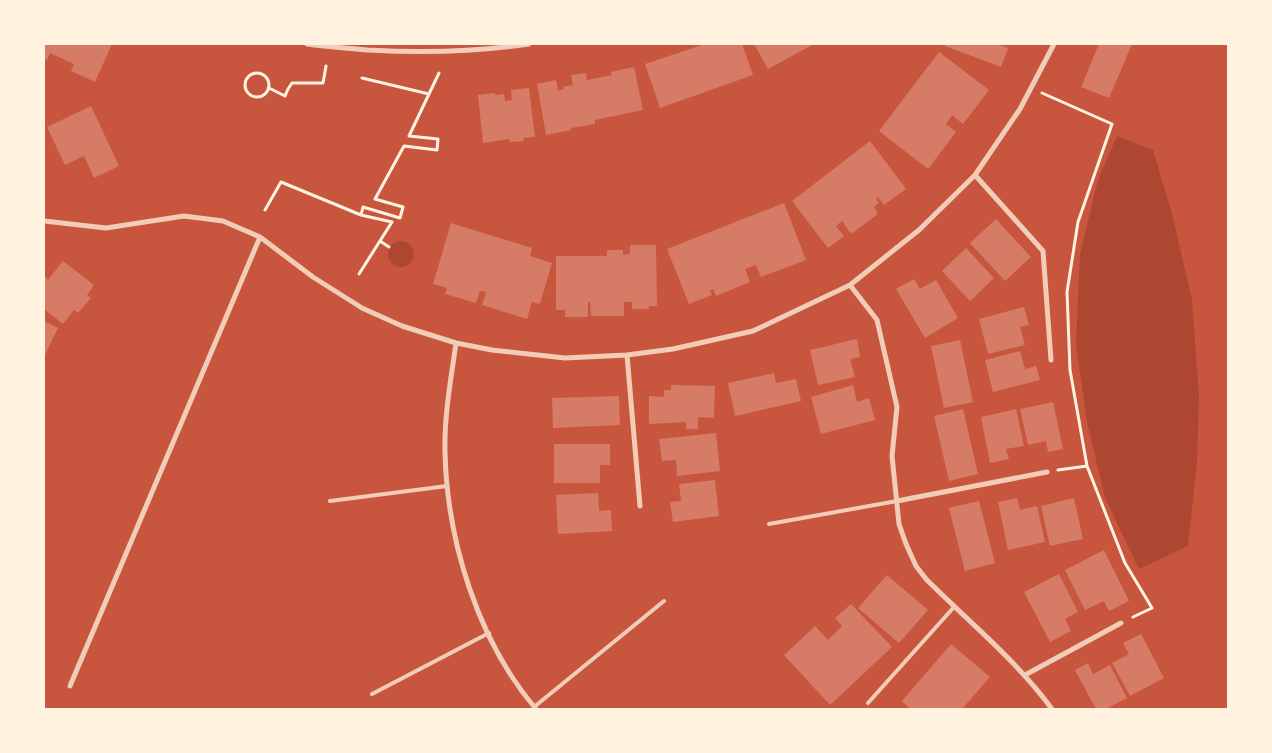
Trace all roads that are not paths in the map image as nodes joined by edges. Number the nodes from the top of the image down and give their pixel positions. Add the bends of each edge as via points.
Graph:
1 (307, 44) edge
2 (530, 44) edge
3 (1054, 44) edge
4 (975, 175) junction
5 (44, 221) edge
6 (260, 237) junction
7 (850, 286) junction
8 (456, 343) junction
9 (626, 355) junction
10 (1051, 360) dead end
11 (1047, 472) road end
12 (447, 486) junction
13 (330, 501) dead end
14 (897, 501) junction
15 (640, 506) dead end
16 (769, 524) dead end
17 (664, 601) dead end
18 (954, 607) junction
19 (1121, 623) road end
20 (489, 633) junction
21 (1025, 675) junction
22 (70, 686) dead end
23 (372, 694) dead end
24 (868, 703) dead end
25 (535, 708) edge
26 (1052, 709) edge

1 - 2 street via 414,53
3 - 4 street via 1020,109
4 - 7 street via 919,230
4 - 10 street via 1043,251
5 - 6 street via 106,228 184,216 223,221
6 - 8 street via 313,277 362,308 402,326
6 - 22 street
7 - 9 street via 753,331 673,349
7 - 14 street via 877,320 887,360 897,407 892,456
8 - 9 street via 565,358
8 - 12 street via 446,422
9 - 15 street
11 - 14 street
12 - 13 lane
12 - 20 street via 456,543 467,582
14 - 16 lane
14 - 18 street via 899,524 916,566
17 - 25 lane
18 - 21 street
18 - 24 lane
19 - 21 street
20 - 23 lane
20 - 25 street via 508,671
21 - 26 street

